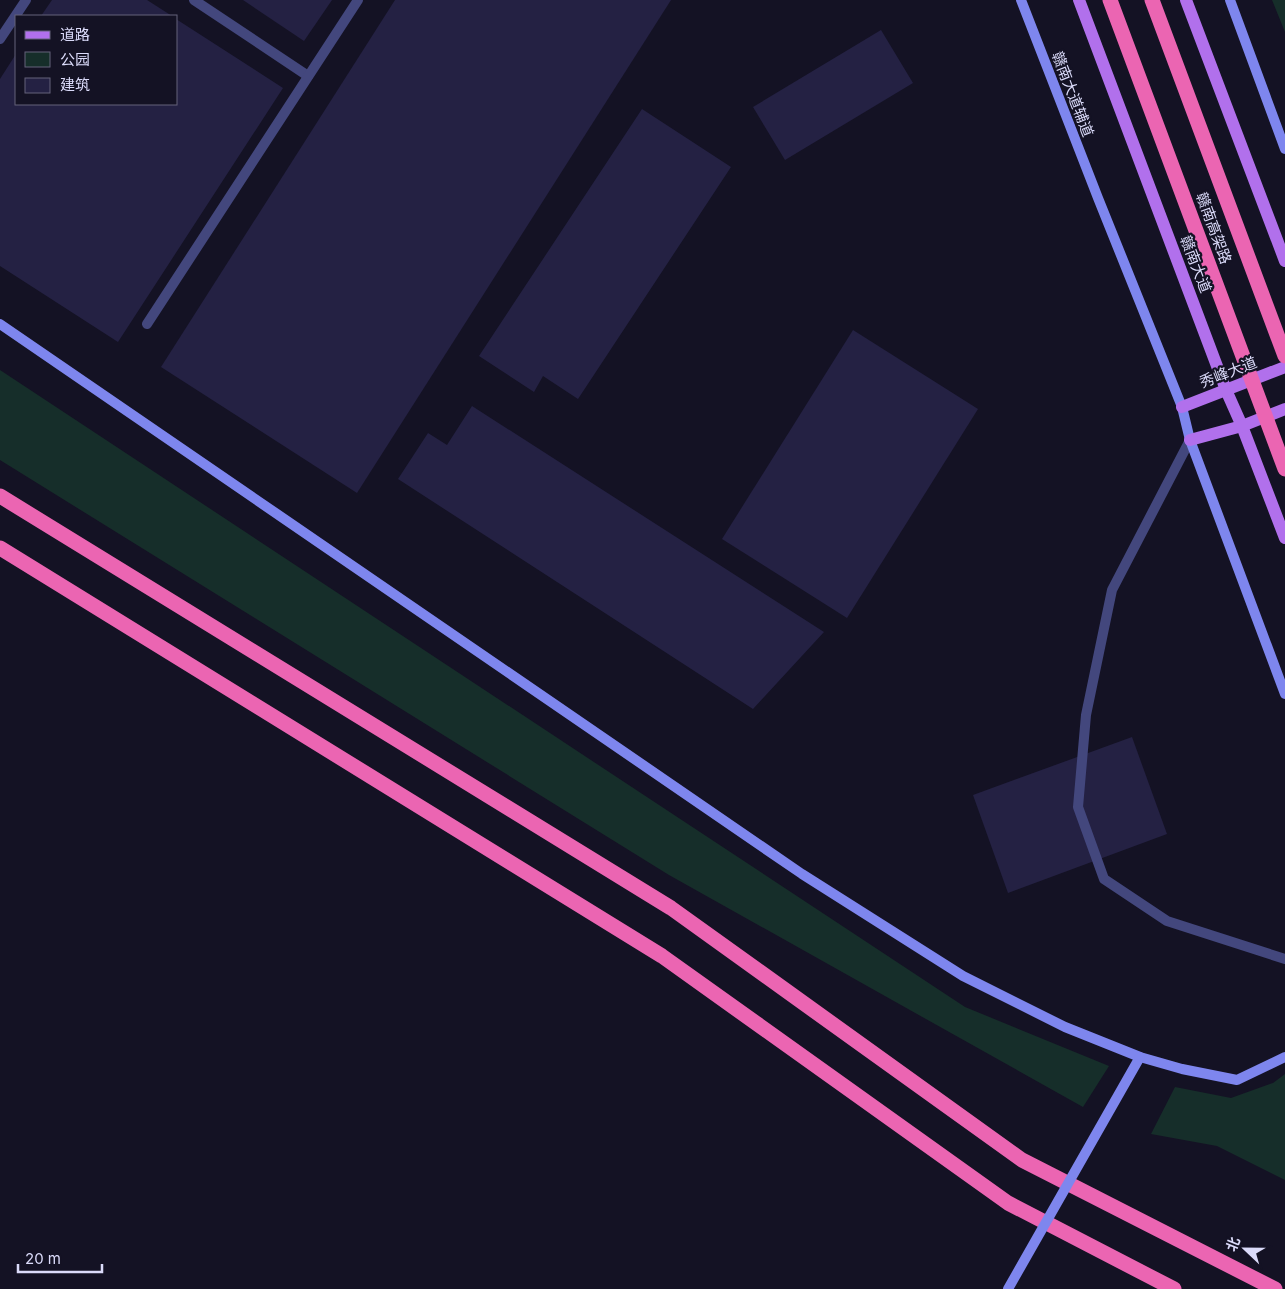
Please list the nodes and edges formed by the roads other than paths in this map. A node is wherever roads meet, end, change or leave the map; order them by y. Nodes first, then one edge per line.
1 (26, 0) edge
2 (194, 0) edge
3 (358, 0) edge
4 (1021, 0) edge
5 (1079, 0) edge
6 (1110, 0) edge
7 (1152, 0) edge
8 (1186, 0) edge
9 (1230, 0) edge
10 (16, 15) edge
11 (15, 16) edge
12 (0, 39) edge
13 (308, 76) junction
14 (1285, 149) edge
15 (1285, 261) edge
16 (0, 324) edge
17 (147, 324) dead end
18 (1285, 356) edge
19 (1285, 367) edge
20 (1226, 390) junction
21 (1182, 407) junction
22 (1285, 409) edge
23 (1242, 426) junction
24 (1190, 440) junction
25 (1285, 469) edge
26 (0, 496) edge
27 (1285, 538) edge
28 (0, 548) edge
29 (1285, 694) edge
30 (1285, 959) edge
31 (1285, 1057) edge
32 (1140, 1058) junction
33 (1008, 1289) edge
34 (1174, 1289) edge
35 (1274, 1289) edge

1 - 10 street
2 - 13 street
3 - 13 street
4 - 21 street, 赣南大道辅道
5 - 20 main road, 赣南大道
6 - 25 highway, 赣南高架路, bridge
7 - 18 highway, 赣南高架路
8 - 15 main road
9 - 14 street
11 - 12 street
13 - 17 street
16 - 32 street
19 - 20 main road, 秀峰大道
20 - 21 main road, 秀峰大道
20 - 23 main road, 赣南大道
21 - 24 street, 赣南大道辅道
22 - 23 main road
23 - 24 main road
23 - 27 main road, 赣南大道
24 - 29 street, 赣南大道辅道
24 - 30 street
26 - 35 highway
28 - 34 highway
31 - 32 street
32 - 33 street, bridge

